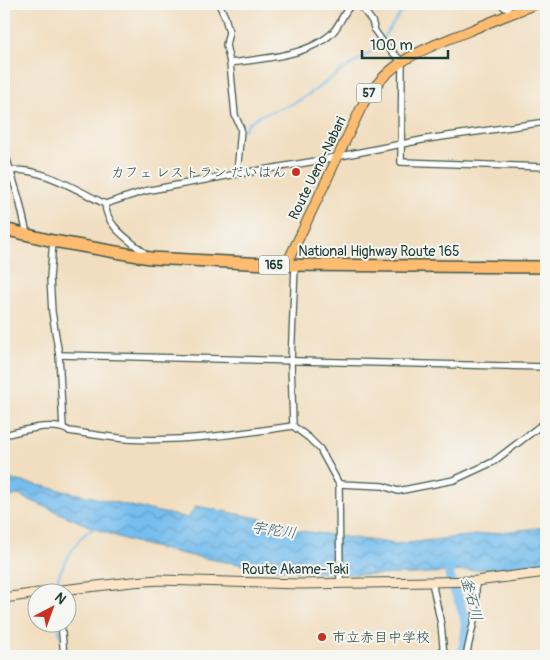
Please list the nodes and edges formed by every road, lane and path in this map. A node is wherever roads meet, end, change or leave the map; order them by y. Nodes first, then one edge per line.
1 (219, 4) edge
2 (352, 4) edge
3 (359, 4) edge
4 (500, 4) edge
5 (536, 4) edge
6 (513, 13) junction
7 (402, 62) junction
8 (230, 64) junction
9 (546, 122) edge
10 (401, 144) junction
11 (4, 150) edge
12 (337, 156) junction
13 (546, 167) edge
14 (10, 170) junction
15 (4, 172) edge
16 (237, 174) junction
17 (104, 204) junction
18 (4, 229) edge
19 (26, 234) junction
20 (53, 240) junction
21 (150, 258) junction
22 (290, 265) junction
23 (546, 267) edge
24 (59, 355) junction
25 (291, 362) junction
26 (546, 367) edge
27 (546, 424) edge
28 (293, 426) junction
29 (63, 428) junction
30 (4, 435) edge
31 (339, 484) junction
32 (546, 572) edge
33 (476, 581) junction
34 (340, 582) junction
35 (432, 582) junction
36 (78, 589) edge
37 (28, 594) edge
38 (4, 598) edge
39 (62, 632) edge
40 (64, 656) edge
41 (444, 656) edge
42 (466, 656) edge

1 - 8 street
2 - 8 street
3 - 7 street
4 - 6 street
5 - 6 main road, Route Ueno-Nabari / 57
6 - 7 main road, Route Ueno-Nabari / 57
7 - 10 street
7 - 12 main road, Route Ueno-Nabari / 57
8 - 16 street
9 - 10 street
10 - 12 street
10 - 13 street
11 - 14 street
12 - 16 street
12 - 22 main road, Route Ueno-Nabari / 57
14 - 15 street
14 - 17 street
14 - 19 street
16 - 17 street
17 - 21 street
18 - 19 highway, National Highway Route 165 / 165
19 - 20 highway, National Highway Route 165 / 165
20 - 21 highway, National Highway Route 165 / 165
20 - 24 street
21 - 22 highway, National Highway Route 165 / 165
22 - 23 highway, National Highway Route 165 / 165
22 - 25 street
24 - 25 street
24 - 29 street
25 - 26 street
25 - 28 street
27 - 31 street
28 - 29 street
28 - 31 street
29 - 30 street
31 - 34 street
32 - 33 main road, Route Akame-Taki
33 - 35 main road, Route Akame-Taki
33 - 42 street
34 - 35 main road, Route Akame-Taki
34 - 36 main road, Route Akame-Taki
35 - 41 street
37 - 38 main road
39 - 40 street

